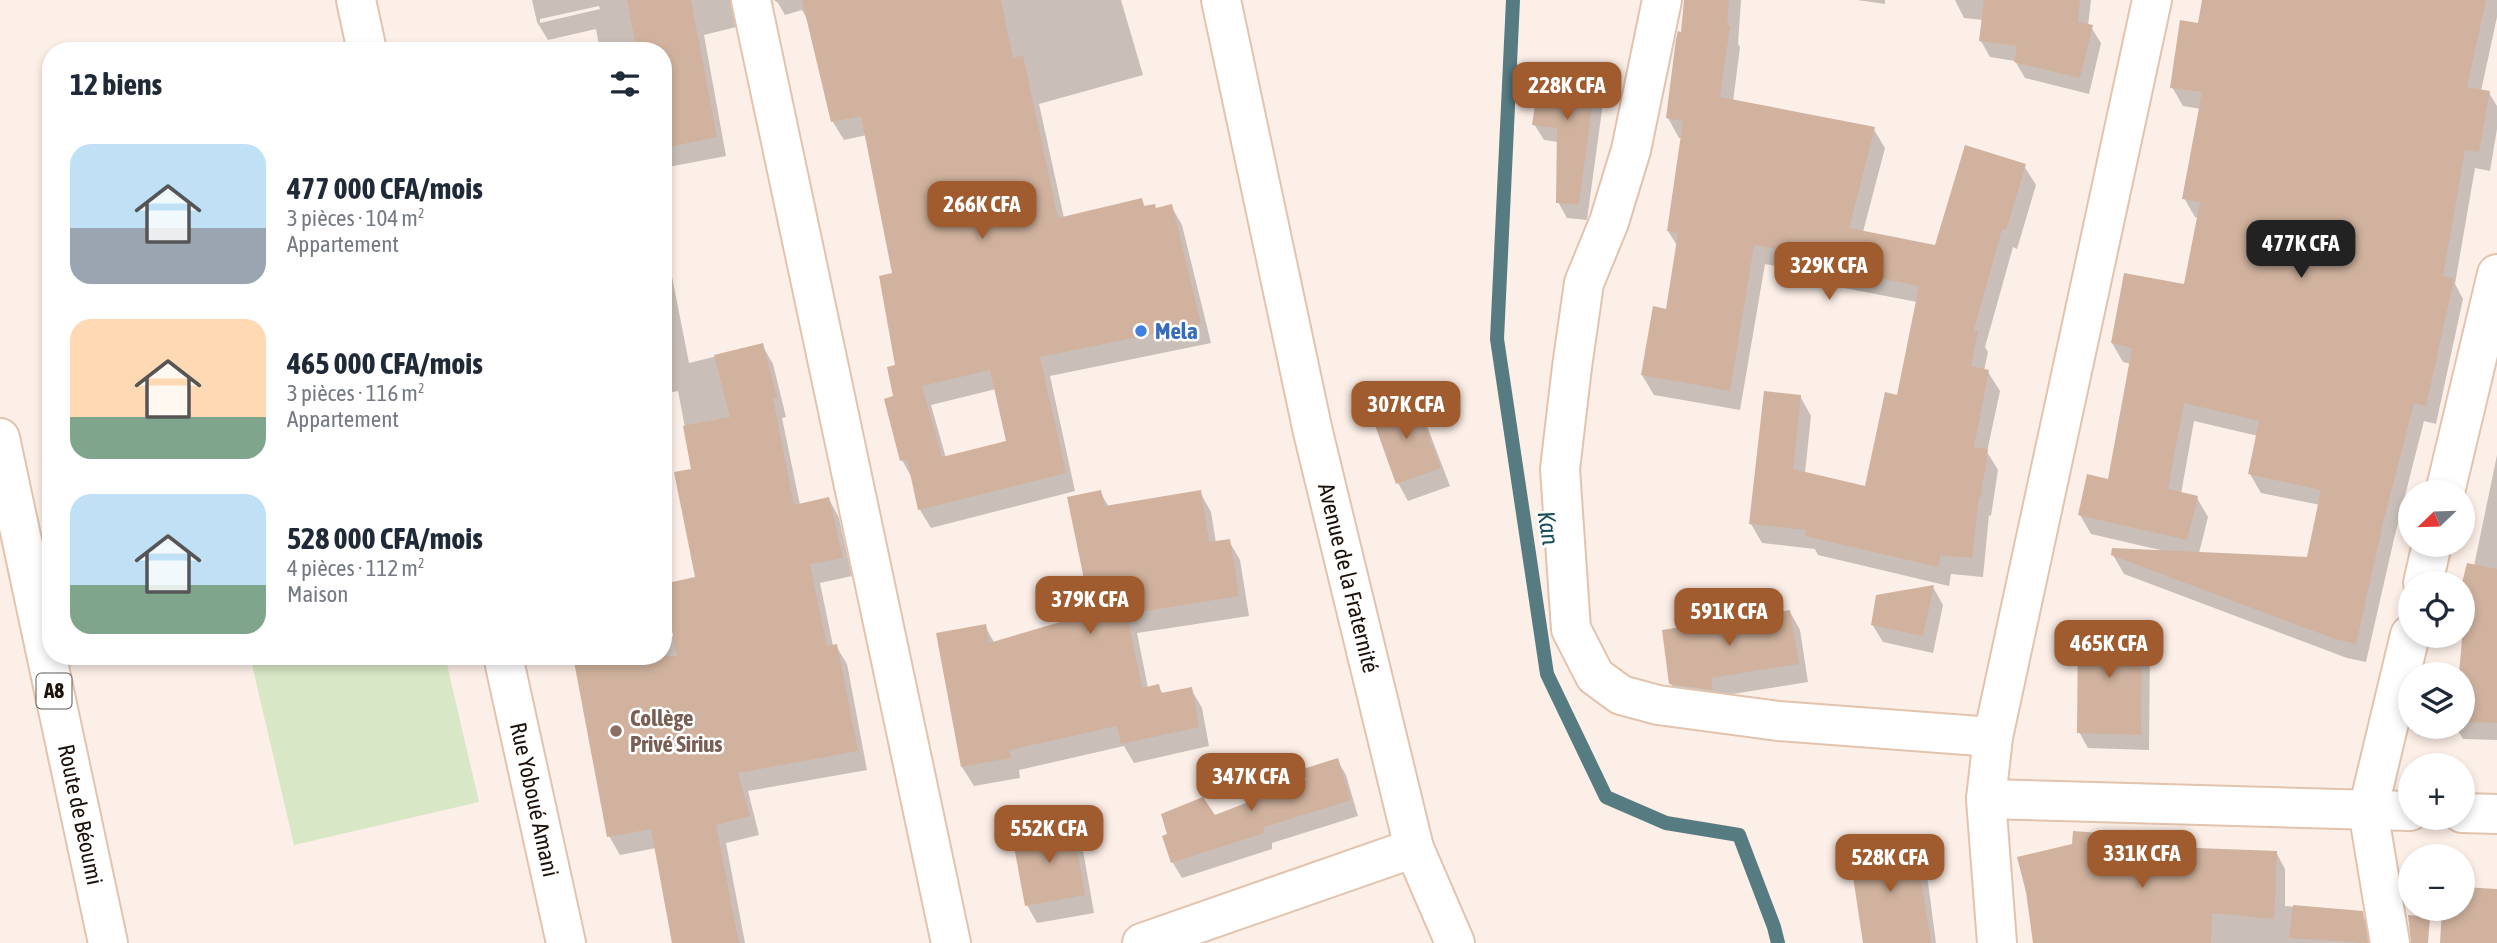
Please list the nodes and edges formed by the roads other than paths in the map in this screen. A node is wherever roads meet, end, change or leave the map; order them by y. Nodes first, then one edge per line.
1 (356, 0) edge
2 (751, 0) edge
3 (1221, 0) edge
4 (1662, 0) edge
5 (2152, 0) edge
6 (365, 42) edge
7 (2497, 274) edge
8 (0, 438) edge
9 (2448, 480) edge
10 (42, 634) edge
11 (2407, 648) edge
12 (49, 665) edge
13 (505, 665) edge
14 (1993, 737) junction
15 (1986, 799) junction
16 (2368, 810) junction
17 (2398, 811) edge
18 (2475, 813) edge
19 (2497, 814) edge
20 (1414, 848) junction
21 (108, 943) edge
22 (566, 943) edge
23 (951, 943) edge
24 (1142, 943) edge
25 (1455, 943) edge
26 (1997, 943) edge
27 (2390, 943) edge

1 - 6 street
2 - 23 street
3 - 20 street, Avenue de la Fraternité
4 - 14 street
5 - 14 street
7 - 9 street
8 - 10 street, Route de Béoumi / A8
11 - 16 street
12 - 21 street, Route de Béoumi / A8
13 - 22 street, Rue Yoboué Amani
14 - 15 street
15 - 16 street
15 - 26 street
16 - 17 street
16 - 27 street
18 - 19 street
20 - 24 street
20 - 25 street, Avenue de la Fraternité

